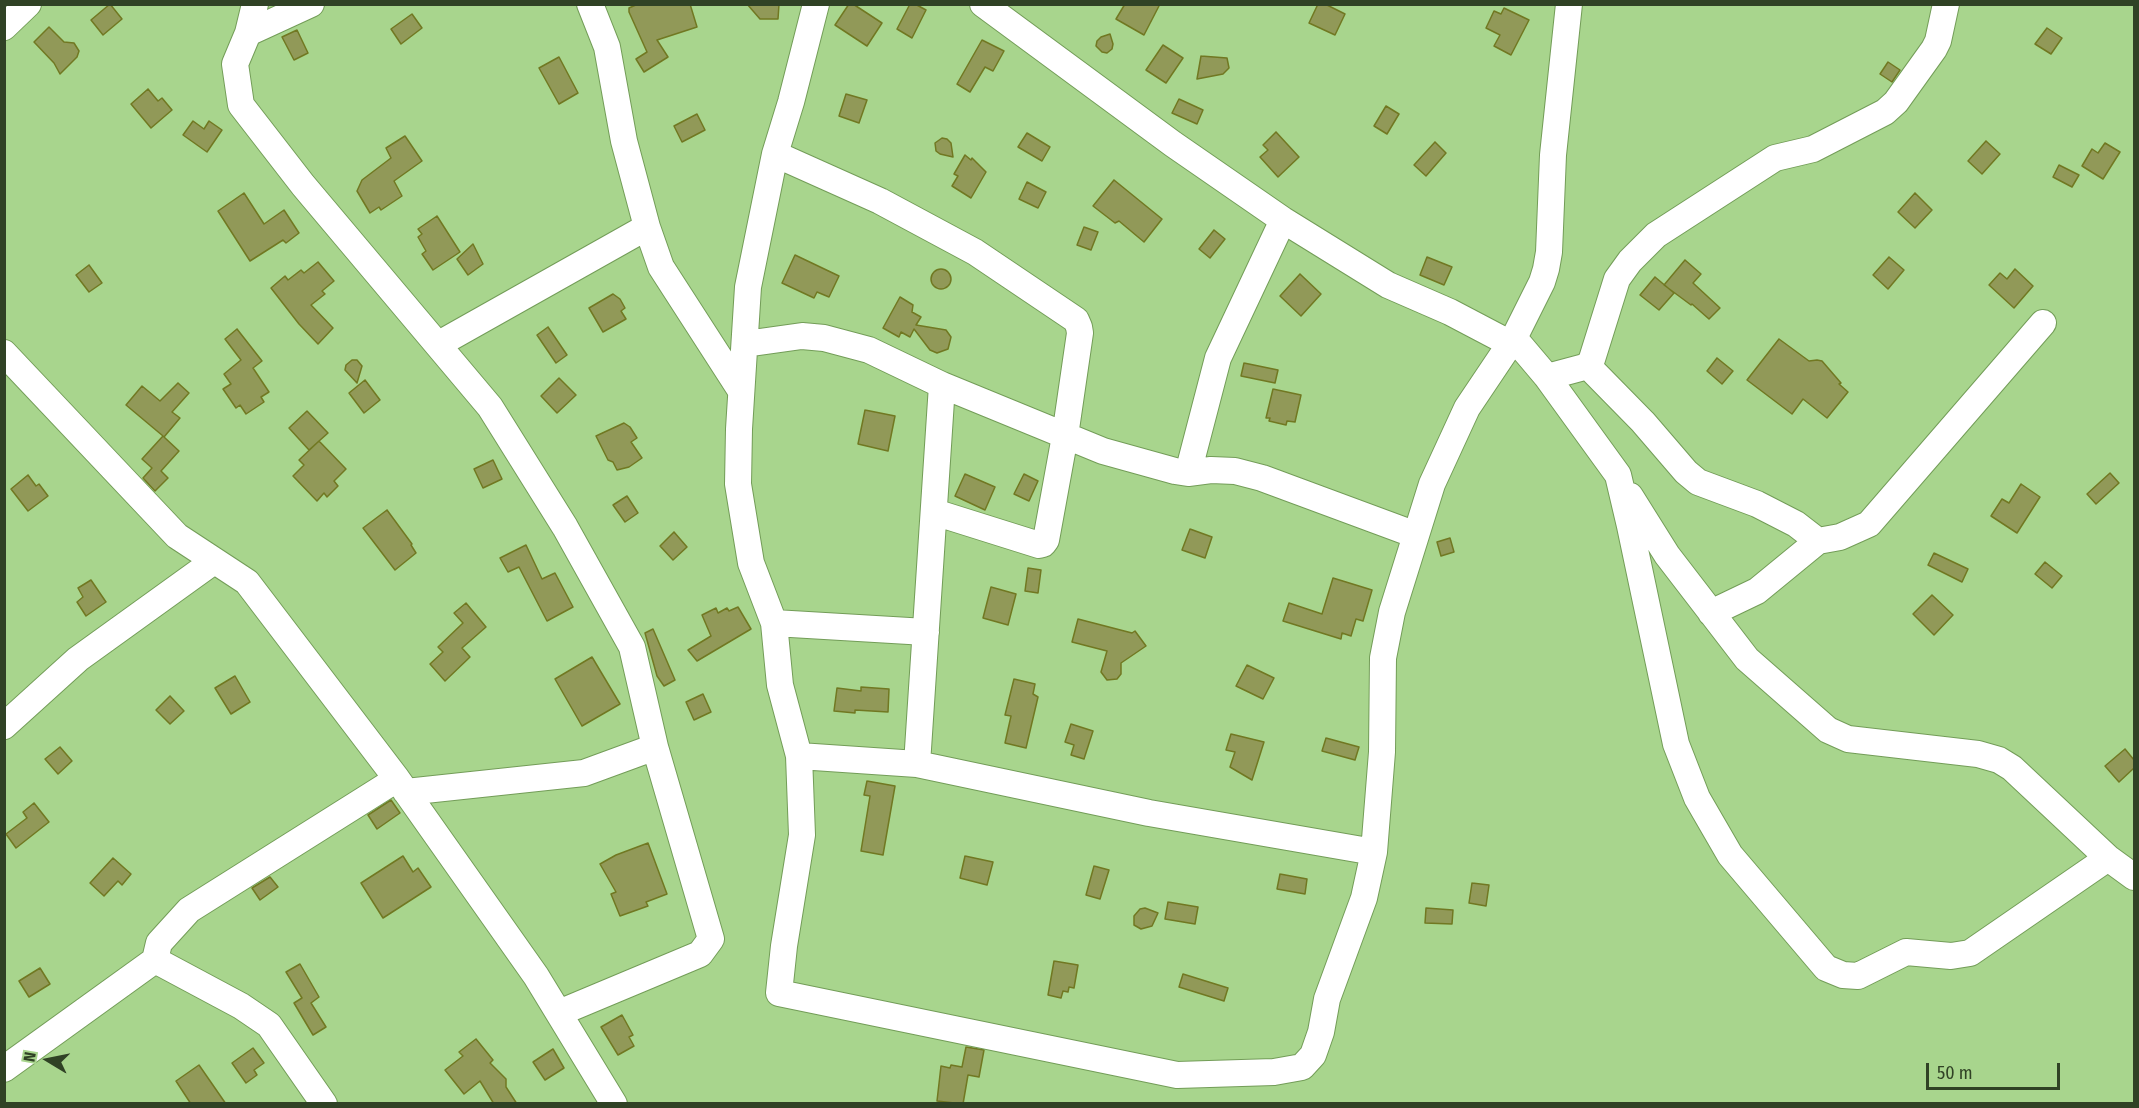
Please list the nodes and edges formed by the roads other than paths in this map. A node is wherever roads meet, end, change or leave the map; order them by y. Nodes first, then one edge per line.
1 (28, 4) edge
2 (255, 4) edge
3 (311, 4) edge
4 (590, 4) edge
5 (816, 4) edge
6 (982, 4) edge
7 (1569, 4) edge
8 (1946, 4) edge
9 (4, 27) edge
10 (248, 33) junction
11 (775, 154) junction
12 (1283, 220) junction
13 (647, 227) junction
14 (2043, 323) dead end
15 (1512, 341) junction
16 (439, 344) junction
17 (745, 344) junction
18 (4, 353) edge
19 (1588, 366) junction
20 (1547, 376) junction
21 (942, 385) junction
22 (741, 391) junction
23 (1065, 436) junction
24 (1188, 473) junction
25 (1617, 475) junction
26 (934, 512) junction
27 (1416, 535) junction
28 (1818, 541) junction
29 (214, 561) junction
30 (1711, 613) junction
31 (774, 623) junction
32 (926, 632) junction
33 (4, 726) edge
34 (655, 747) junction
35 (799, 756) junction
36 (917, 764) junction
37 (402, 785) junction
38 (1374, 852) junction
39 (2108, 858) junction
40 (2134, 877) edge
41 (155, 960) junction
42 (559, 1013) junction
43 (4, 1069) edge
44 (324, 1104) edge
45 (614, 1104) edge

1 - 9 street
2 - 10 street
3 - 10 street
4 - 13 street
5 - 11 street
6 - 12 street
7 - 15 street
8 - 19 street
10 - 16 street
11 - 17 street
11 - 23 street
12 - 15 street
12 - 24 street
13 - 16 street
13 - 22 street
14 - 28 street
15 - 20 street
15 - 27 street
16 - 34 street
17 - 21 street
17 - 22 street
18 - 29 street
19 - 20 street
19 - 28 street
20 - 25 street
21 - 23 street
21 - 26 street
22 - 31 street
23 - 24 street
23 - 26 street
24 - 27 street
25 - 30 street
25 - 39 street
26 - 32 street
27 - 38 street
28 - 30 street
29 - 33 street
29 - 37 street
30 - 39 street
31 - 32 street
31 - 35 street
32 - 36 street
34 - 37 street
34 - 42 street
35 - 36 street
35 - 38 street
36 - 38 street
37 - 41 street
37 - 42 street
39 - 40 street
41 - 43 street
41 - 44 street
42 - 45 street

